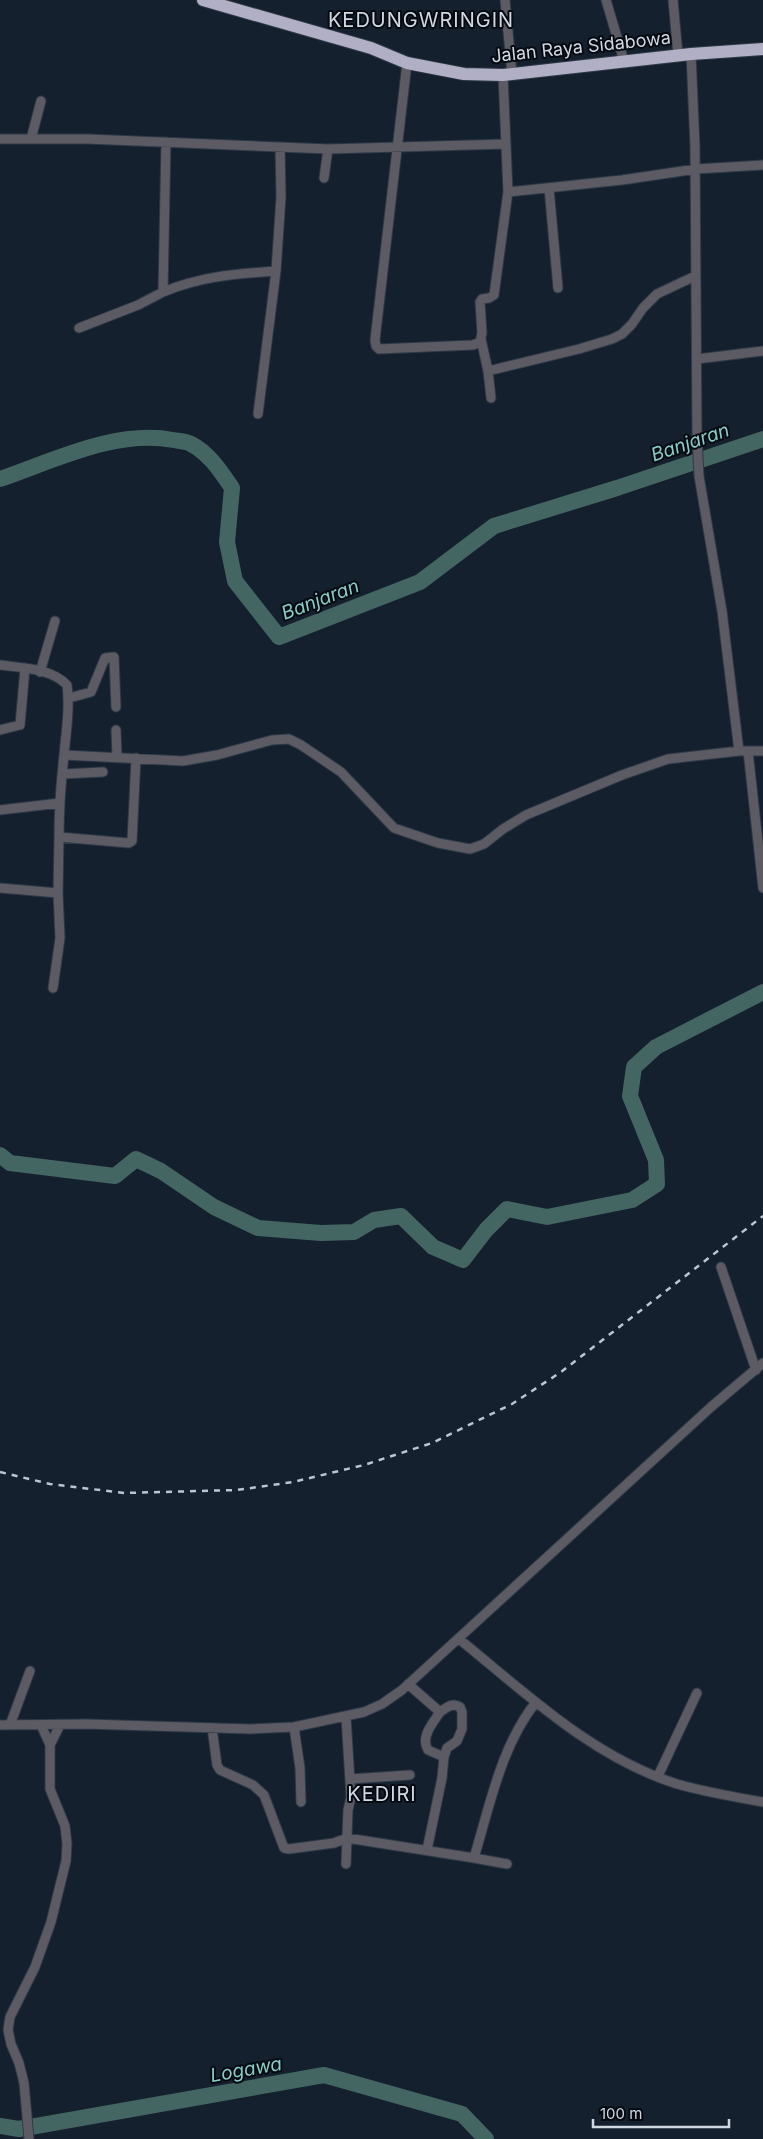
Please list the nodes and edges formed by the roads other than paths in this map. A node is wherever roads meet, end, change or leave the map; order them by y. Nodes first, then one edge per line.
1 (203, 0) edge
2 (506, 0) edge
3 (606, 0) edge
4 (673, 0) edge
5 (763, 49) edge
6 (684, 54) junction
7 (624, 61) junction
8 (407, 64) junction
9 (507, 75) junction
10 (41, 101) dead end
11 (31, 139) junction
12 (0, 142) edge
13 (166, 142) junction
14 (506, 144) junction
15 (280, 146) junction
16 (398, 146) junction
17 (328, 148) junction
18 (763, 165) edge
19 (696, 169) junction
20 (324, 178) dead end
21 (549, 188) junction
22 (508, 192) junction
23 (276, 271) junction
24 (695, 276) junction
25 (558, 288) dead end
26 (163, 292) junction
27 (80, 328) dead end
28 (481, 339) junction
29 (763, 351) edge
30 (697, 359) junction
31 (488, 371) junction
32 (491, 398) dead end
33 (258, 414) dead end
34 (55, 620) dead end
35 (0, 665) edge
36 (25, 668) junction
37 (40, 672) junction
38 (69, 698) junction
39 (116, 707) dead end
40 (0, 730) edge
41 (116, 730) dead end
42 (744, 751) junction
43 (763, 751) edge
44 (64, 755) junction
45 (117, 758) junction
46 (136, 758) junction
47 (102, 772) dead end
48 (63, 774) junction
49 (60, 803) junction
50 (0, 810) edge
51 (59, 837) junction
52 (0, 888) edge
53 (763, 888) edge
54 (58, 892) junction
55 (53, 988) dead end
56 (721, 1267) dead end
57 (763, 1363) edge
58 (756, 1370) junction
59 (459, 1639) junction
60 (30, 1671) dead end
61 (408, 1684) junction
62 (697, 1693) dead end
63 (536, 1702) junction
64 (440, 1712) junction
65 (346, 1716) junction
66 (0, 1725) edge
67 (10, 1725) junction
68 (41, 1725) junction
69 (60, 1725) junction
70 (294, 1727) junction
71 (212, 1728) junction
72 (50, 1745) junction
73 (444, 1757) junction
74 (410, 1775) dead end
75 (658, 1776) junction
76 (350, 1779) junction
77 (301, 1802) dead end
78 (763, 1802) edge
79 (347, 1838) junction
80 (427, 1850) junction
81 (474, 1858) junction
82 (346, 1864) dead end
83 (507, 1864) dead end
84 (29, 2139) edge

1 - 8 highway, Jalan Raya Sidabowa
2 - 9 street
3 - 7 street
4 - 6 street
5 - 6 highway, Jalan Raya Sidabowa
6 - 7 highway, Jalan Raya Sidabowa
6 - 19 street
7 - 9 highway, Jalan Raya Sidabowa
8 - 9 highway, Jalan Raya Sidabowa
8 - 16 street
9 - 14 street
10 - 11 street
11 - 12 street
11 - 13 street
13 - 15 street
13 - 26 street
14 - 16 street
14 - 22 street
15 - 17 street
15 - 23 street
16 - 17 street
16 - 28 street
17 - 20 street
18 - 19 street
19 - 21 street
19 - 24 street
21 - 22 street
21 - 25 street
22 - 28 street
23 - 26 street
23 - 33 street
24 - 30 street
24 - 31 street
26 - 27 street
28 - 31 street
29 - 30 street
30 - 42 street
31 - 32 street
34 - 37 street
35 - 36 street
36 - 37 street
36 - 40 street
37 - 38 street
38 - 39 street
38 - 44 street
41 - 45 street
42 - 43 street
42 - 46 street
42 - 53 street
44 - 45 street
44 - 48 street
45 - 46 street
46 - 51 street
47 - 48 street
48 - 49 street
49 - 50 street
49 - 51 street
51 - 54 street
52 - 54 street
54 - 55 street
56 - 58 street
57 - 58 street
58 - 59 street
59 - 61 street
59 - 63 street
60 - 67 street
61 - 64 street
61 - 65 street
62 - 75 street
63 - 75 street
63 - 81 street
64 - 73 street
64 - 73 street
65 - 70 street
65 - 76 street
66 - 67 street
67 - 68 street
68 - 69 street
68 - 72 street
69 - 71 street
69 - 72 street
70 - 71 street
70 - 77 street
71 - 79 street
72 - 84 street
73 - 80 street
74 - 76 street
75 - 78 street
76 - 79 street
79 - 80 street
79 - 82 street
80 - 81 street
81 - 83 street

